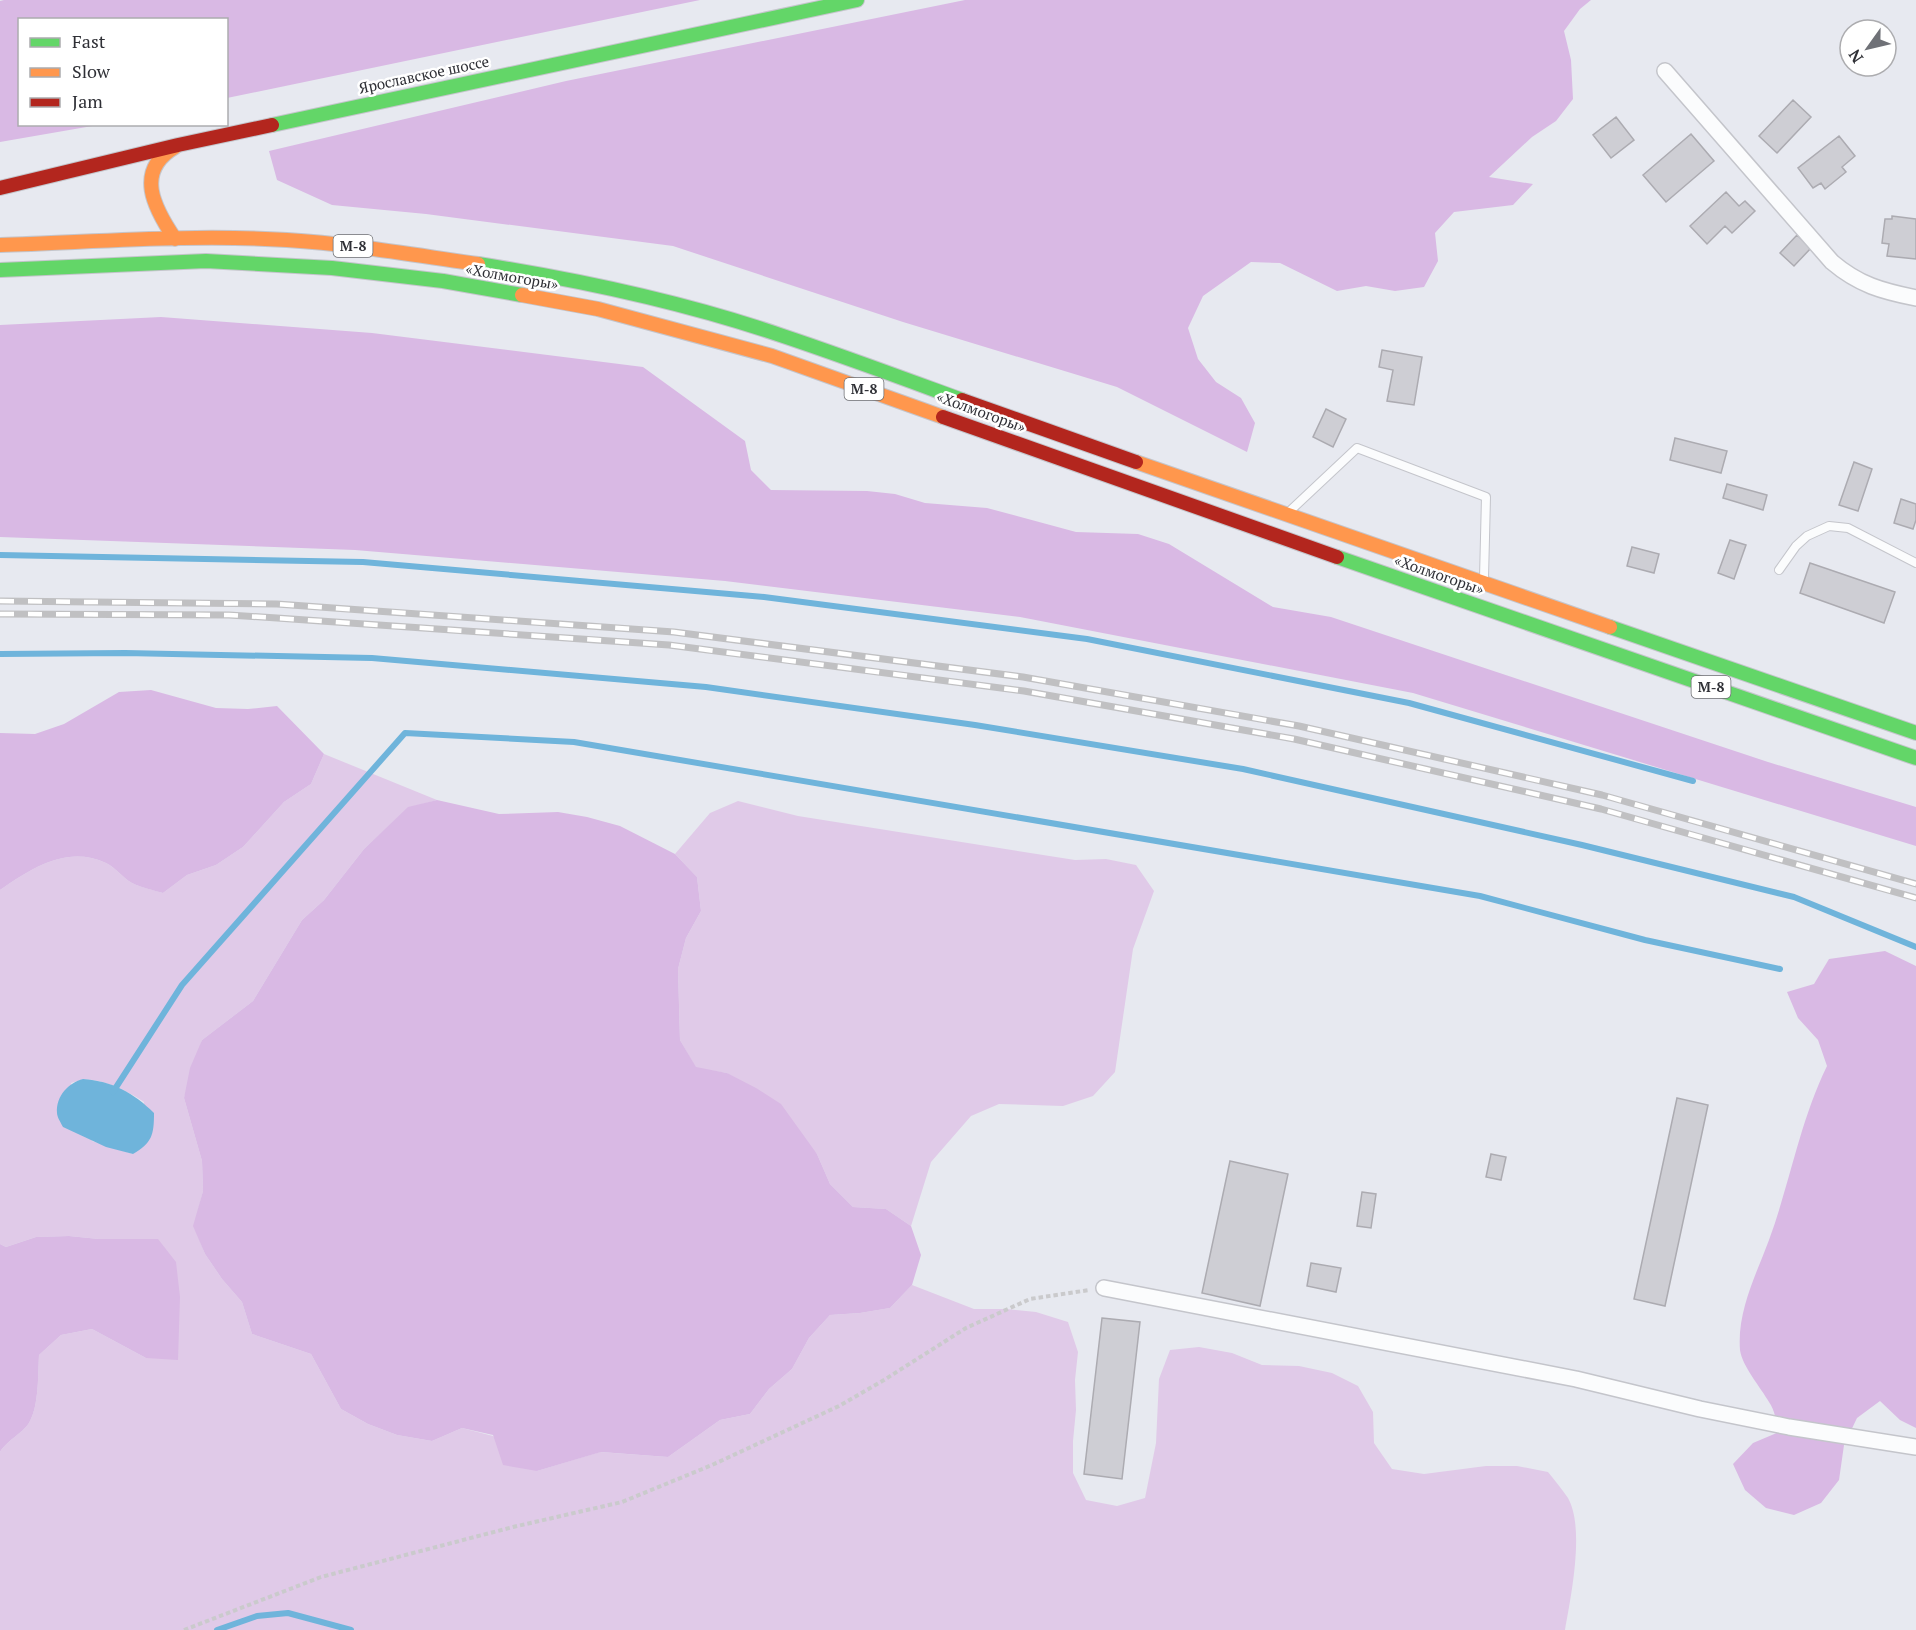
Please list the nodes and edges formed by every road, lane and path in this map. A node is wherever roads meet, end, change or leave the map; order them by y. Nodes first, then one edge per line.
1 (857, 0) edge
2 (1665, 71) dead end
3 (178, 145) junction
4 (0, 188) edge
5 (175, 239) junction
6 (0, 245) edge
7 (198, 262) junction
8 (0, 270) edge
9 (1916, 298) edge
10 (1285, 515) junction
11 (1916, 562) edge
12 (1779, 570) dead end
13 (1484, 583) junction
14 (1916, 734) edge
15 (1916, 758) edge
16 (1104, 1288) joint
17 (1916, 1447) edge
18 (184, 1630) edge

1 - 3 main road, Ярославское шоссе
2 - 9 street
3 - 4 main road, Ярославское шоссе
3 - 5 main road
5 - 6 main road, «Холмогоры» / М-8
5 - 7 main road
5 - 10 main road, «Холмогоры» / М-8
7 - 8 main road, «Холмогоры» / М-8
7 - 15 main road, «Холмогоры» / М-8
10 - 13 main road, «Холмогоры» / М-8
10 - 13 lane
11 - 12 lane
13 - 14 main road, «Холмогоры» / М-8
16 - 17 street
16 - 18 path

